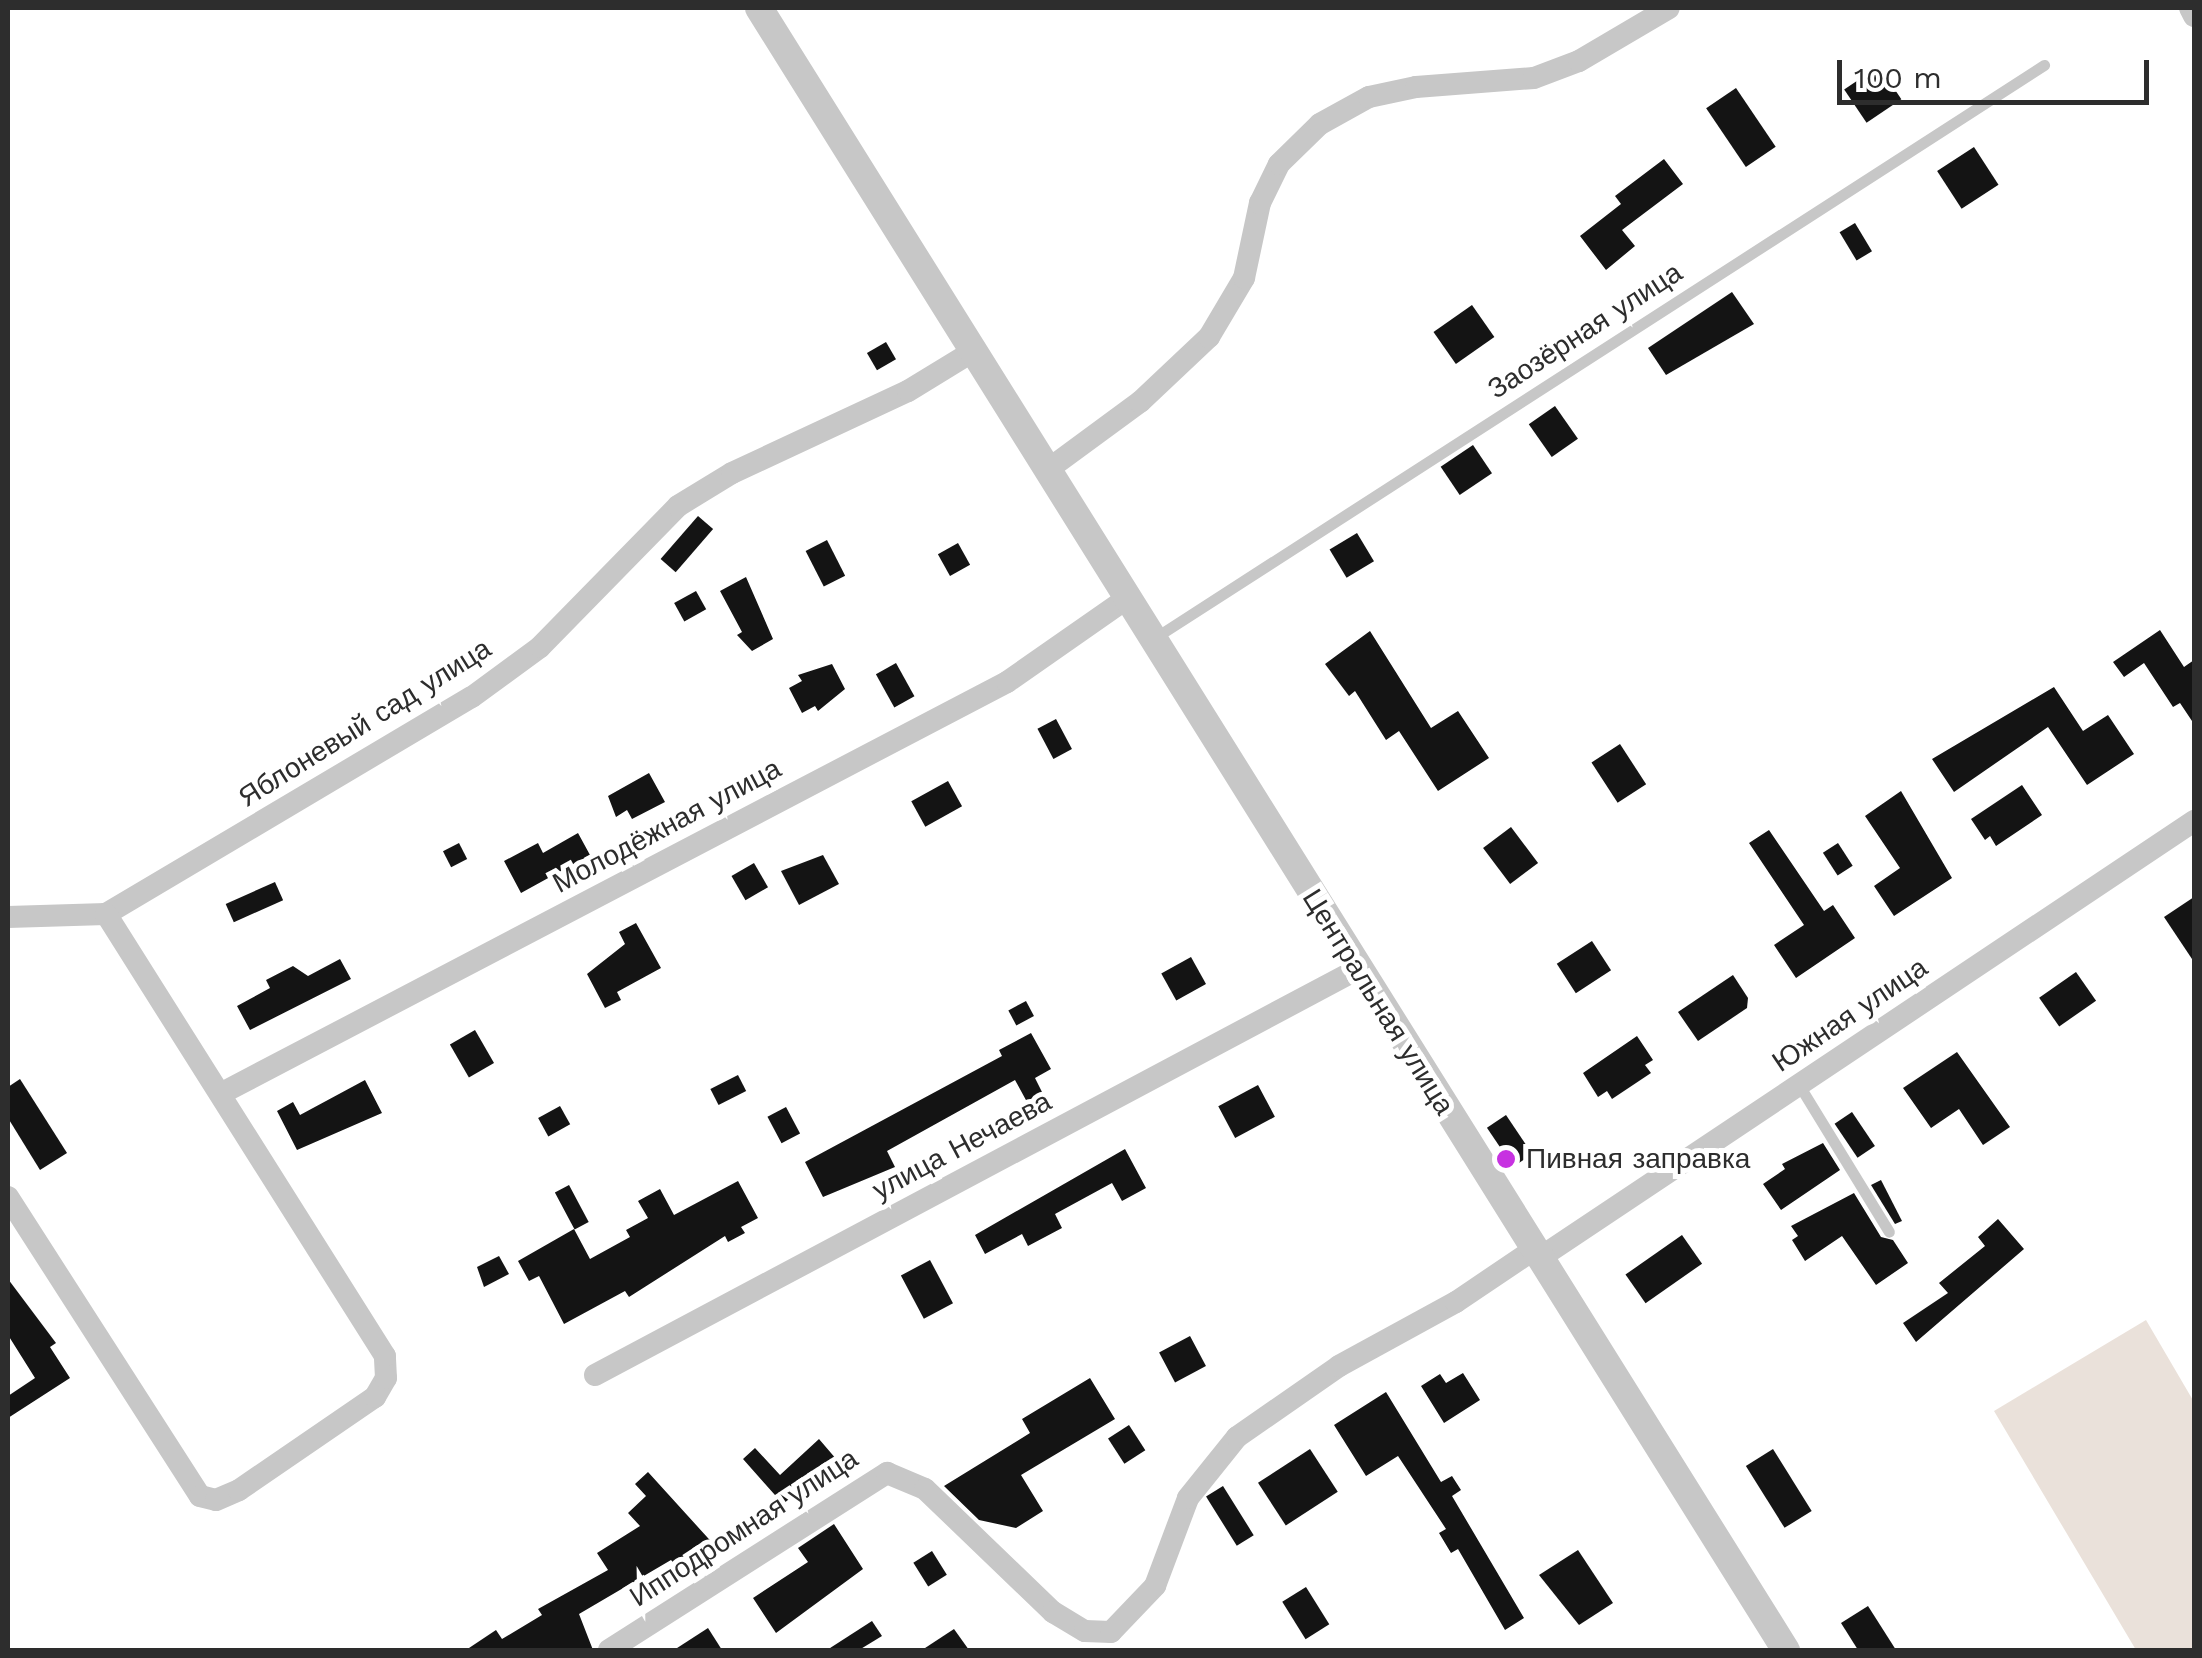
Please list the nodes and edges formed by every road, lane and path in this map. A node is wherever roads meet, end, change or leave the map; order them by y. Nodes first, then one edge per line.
1 (759, 8) edge
2 (1669, 8) edge
3 (2190, 8) edge
4 (2194, 16) edge
5 (2044, 65) dead end
6 (972, 352) junction
7 (1050, 468) junction
8 (1129, 598) junction
9 (1153, 638) junction
10 (2194, 821) edge
11 (106, 914) junction
12 (8, 917) edge
13 (1358, 970) junction
14 (1800, 1085) junction
15 (224, 1092) junction
16 (8, 1197) edge
17 (1889, 1232) dead end
18 (1536, 1254) junction
19 (596, 1375) dead end
20 (609, 1650) edge
21 (1786, 1650) edge

1 - 6 street, Центральная улица
2 - 7 street
3 - 4 street
5 - 9 lane, Заозёрная улица
6 - 7 street, Центральная улица
6 - 11 street, Яблоневый сад улица
7 - 8 street, Центральная улица
8 - 9 street, Центральная улица
8 - 15 street, Молодёжная улица
9 - 13 street, Центральная улица
10 - 14 street, Южная улица
11 - 12 street, Яблоневый сад улица
11 - 15 street
13 - 18 street, Центральная улица
13 - 19 street, улица Нечаева
14 - 17 lane
14 - 18 street, Южная улица
15 - 16 street
18 - 20 street, Ипподромная улица
18 - 21 street, Центральная улица

